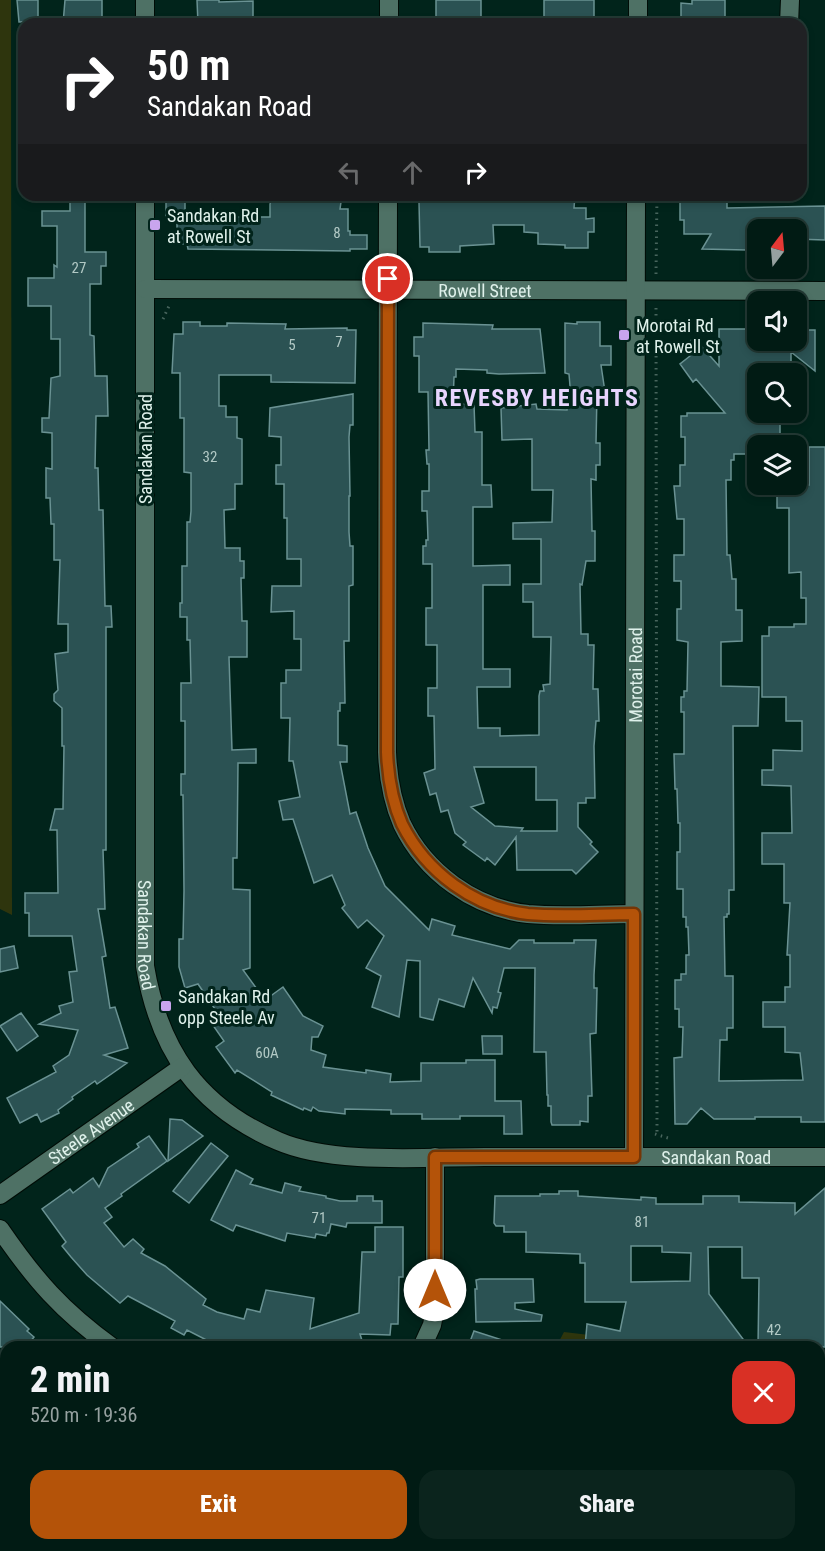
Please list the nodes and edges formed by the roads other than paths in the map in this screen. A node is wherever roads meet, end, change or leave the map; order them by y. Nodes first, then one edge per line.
1 (145, 0) edge
2 (389, 0) edge
3 (638, 0) edge
4 (790, 0) edge
5 (145, 18) edge
6 (389, 18) edge
7 (638, 18) edge
8 (789, 18) edge
9 (145, 201) edge
10 (388, 201) edge
11 (636, 201) edge
12 (145, 290) junction
13 (388, 290) junction
14 (635, 290) junction
15 (825, 291) edge
16 (634, 914) junction
17 (182, 1067) junction
18 (435, 1157) junction
19 (634, 1157) junction
20 (825, 1157) edge
21 (0, 1195) edge
22 (0, 1230) edge
23 (104, 1341) edge
24 (425, 1341) edge

1 - 5 street
2 - 6 street
3 - 7 street
4 - 8 street
9 - 12 street, Sandakan Road
10 - 13 street
11 - 14 street, Morotai Road
12 - 13 street, Rowell Street
12 - 17 street, Sandakan Road
13 - 14 street, Rowell Street
13 - 16 street
14 - 15 street, Rowell Street
14 - 16 street, Morotai Road
16 - 19 street, Morotai Road
17 - 18 street, Sandakan Road
17 - 21 street, Steele Avenue
18 - 19 street, Sandakan Road
18 - 24 street
19 - 20 street, Sandakan Road
22 - 23 street

